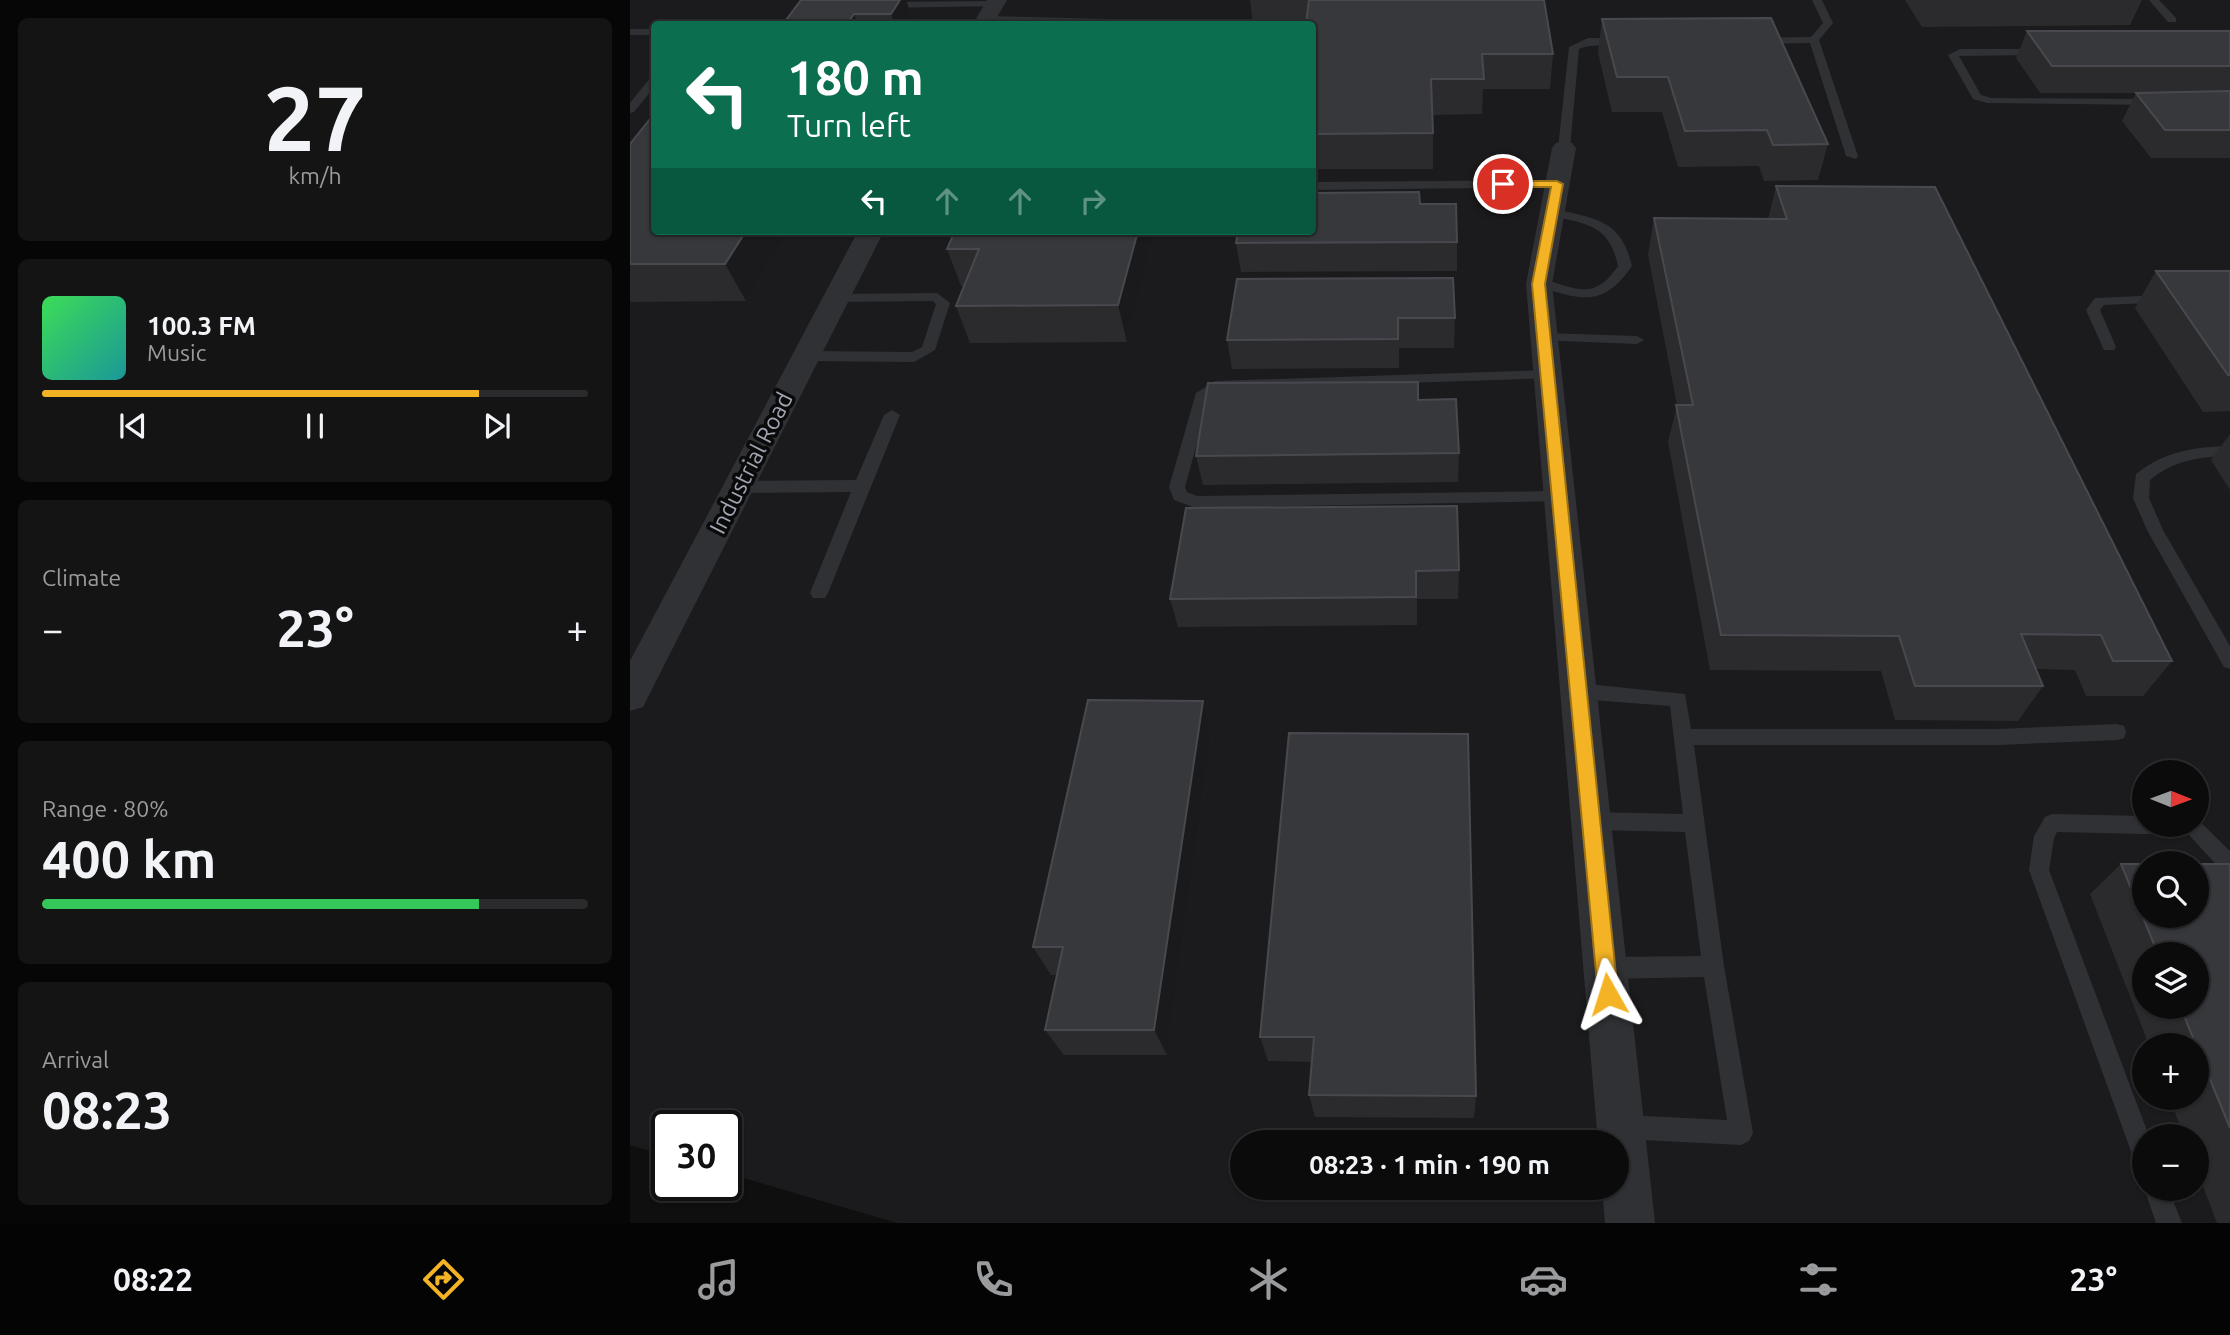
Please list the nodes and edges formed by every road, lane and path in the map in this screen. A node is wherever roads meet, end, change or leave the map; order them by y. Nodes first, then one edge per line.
1 (1817, 0) edge
2 (2154, 0) edge
3 (871, 5) edge
4 (990, 12) edge
5 (2172, 20) dead end
6 (1115, 21) edge
7 (630, 32) edge
8 (651, 32) edge
9 (1814, 40) junction
10 (1628, 41) edge
11 (1748, 41) edge
12 (2054, 52) edge
13 (651, 84) edge
14 (2164, 102) edge
15 (630, 110) edge
16 (1564, 148) joint
17 (1852, 156) dead end
18 (1316, 186) edge
19 (1555, 198) junction
20 (869, 235) edge
21 (1539, 282) junction
22 (836, 298) junction
23 (2178, 299) edge
24 (1544, 337) junction
25 (1637, 340) dead end
26 (2109, 347) dead end
27 (806, 356) junction
28 (1548, 375) junction
29 (892, 415) dead end
30 (2230, 451) edge
31 (861, 486) junction
32 (739, 487) junction
33 (1560, 497) junction
34 (819, 593) dead end
35 (2230, 662) edge
36 (1578, 691) junction
37 (630, 695) edge
38 (2117, 732) dead end
39 (1683, 737) junction
40 (1591, 821) junction
41 (1695, 823) junction
42 (2230, 865) edge
43 (1713, 966) junction
44 (1605, 968) junction
45 (2133, 1124) edge
46 (1621, 1127) junction
47 (2161, 1201) edge
48 (1630, 1223) edge
49 (2169, 1223) edge

1 - 9 lane
2 - 5 lane
3 - 4 lane
4 - 6 lane
7 - 8 lane
9 - 11 lane
9 - 17 lane
10 - 16 lane
12 - 14 lane
13 - 15 lane
16 - 19 street
18 - 19 lane
19 - 21 street
19 - 21 lane
20 - 22 street, Industrial Road
21 - 24 street
22 - 27 street, Industrial Road
22 - 27 lane
23 - 26 lane
24 - 25 lane
24 - 28 street
27 - 32 street, Industrial Road
28 - 33 street
28 - 33 lane
29 - 31 lane
30 - 35 lane
31 - 32 lane
31 - 34 lane
32 - 37 street, Industrial Road
33 - 36 street
36 - 39 lane
36 - 40 street
38 - 39 lane
39 - 41 lane
40 - 41 lane
40 - 44 street
41 - 43 lane
42 - 45 lane
43 - 44 lane
43 - 46 lane
44 - 46 street
46 - 48 street
47 - 49 lane

